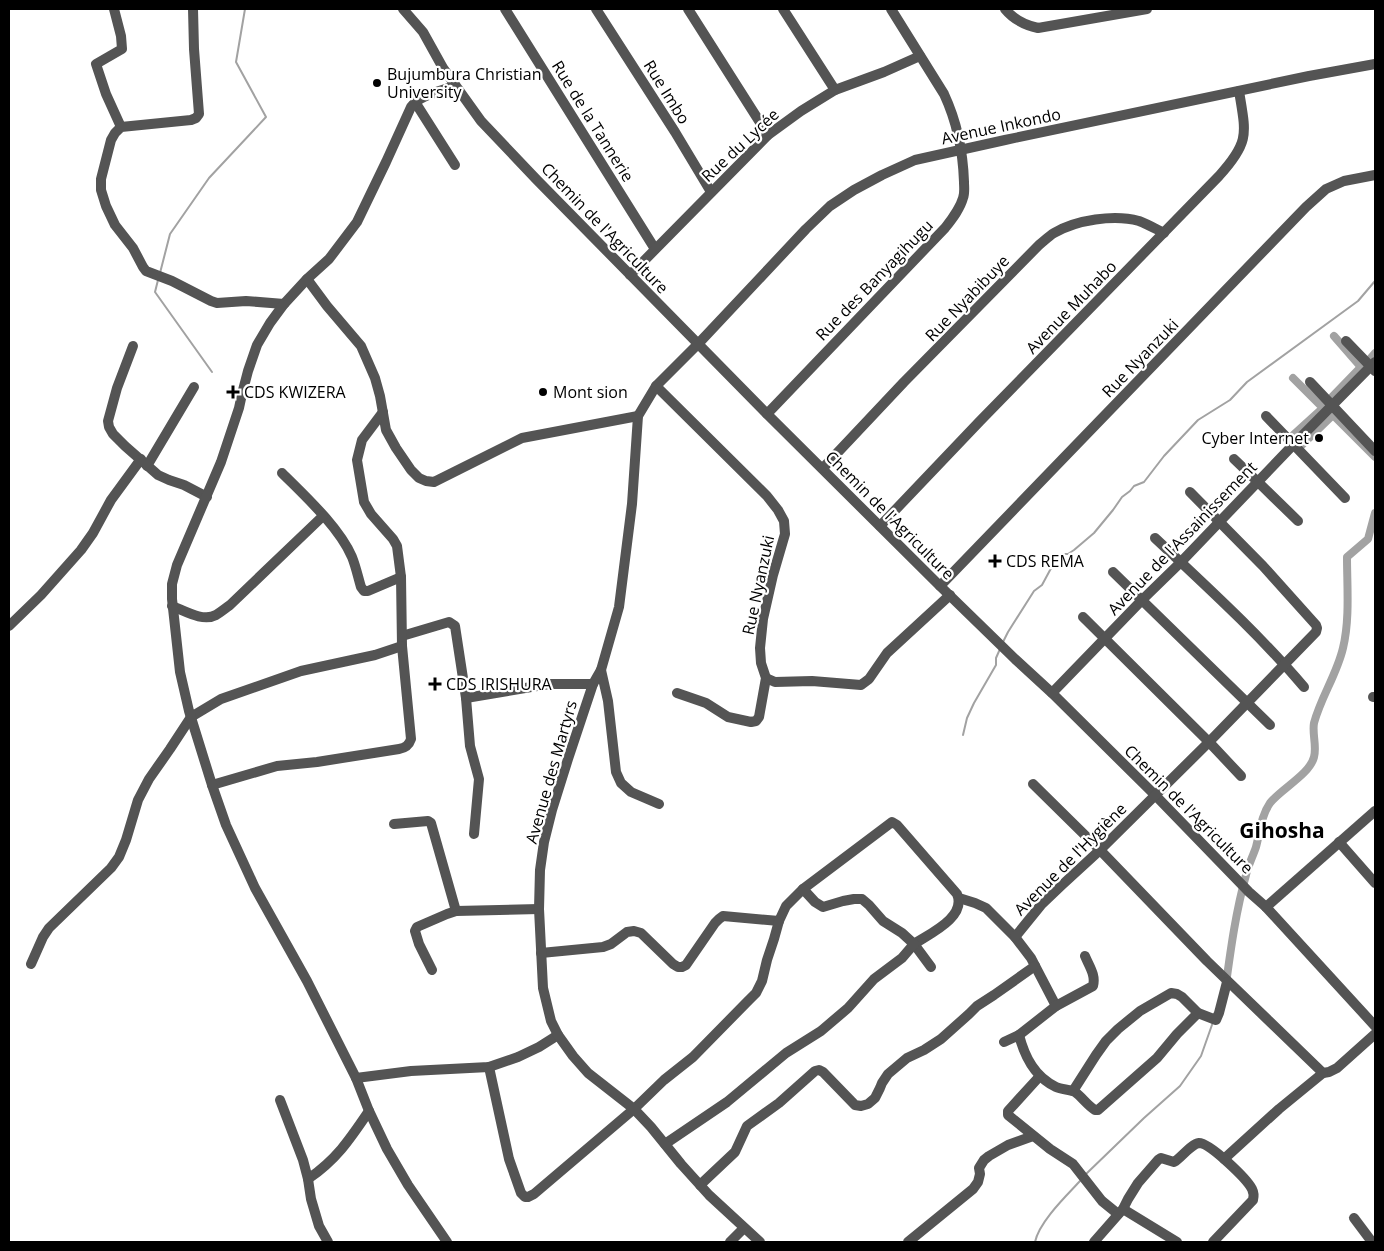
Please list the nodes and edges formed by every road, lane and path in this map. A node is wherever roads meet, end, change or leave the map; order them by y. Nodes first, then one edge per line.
1 (114, 9) edge
2 (193, 9) edge
3 (403, 9) edge
4 (505, 9) edge
5 (596, 9) edge
6 (688, 9) edge
7 (783, 9) edge
8 (891, 9) edge
9 (1005, 9) edge
10 (1147, 9) edge
11 (1098, 13) edge
12 (920, 56) junction
13 (1375, 64) edge
14 (455, 86) junction
15 (835, 90) junction
16 (1239, 91) junction
17 (415, 102) junction
18 (121, 127) junction
19 (768, 135) junction
20 (961, 150) junction
21 (456, 165) dead end
22 (1375, 175) edge
23 (711, 192) junction
24 (1164, 233) junction
25 (655, 249) junction
26 (630, 275) junction
27 (306, 279) junction
28 (284, 304) junction
29 (1346, 341) dead end
30 (698, 344) junction
31 (133, 346) dead end
32 (1374, 366) edge
33 (1310, 382) dead end
34 (656, 386) junction
35 (194, 387) dead end
36 (1332, 406) junction
37 (384, 412) junction
38 (767, 414) junction
39 (638, 416) junction
40 (1266, 416) dead end
41 (1294, 444) junction
42 (1375, 451) edge
43 (1234, 459) dead end
44 (144, 463) junction
45 (823, 468) junction
46 (282, 473) dead end
47 (1258, 482) junction
48 (1190, 492) dead end
49 (207, 497) junction
50 (1345, 498) dead end
51 (323, 516) junction
52 (1298, 521) dead end
53 (1219, 522) junction
54 (880, 526) junction
55 (1156, 538) dead end
56 (1181, 562) junction
57 (1113, 572) dead end
58 (401, 577) junction
59 (940, 586) junction
60 (950, 596) junction
61 (1142, 600) junction
62 (172, 606) junction
63 (1082, 617) dead end
64 (9, 626) edge
65 (1104, 638) junction
66 (402, 641) junction
67 (1284, 664) junction
68 (601, 670) junction
69 (766, 678) junction
70 (593, 684) junction
71 (1304, 687) dead end
72 (677, 693) dead end
73 (1052, 693) junction
74 (466, 698) junction
75 (1247, 702) junction
76 (191, 717) junction
77 (1270, 725) dead end
78 (1209, 742) junction
79 (1240, 776) dead end
80 (1033, 784) dead end
81 (212, 785) junction
82 (1155, 795) junction
83 (659, 804) dead end
84 (1375, 811) edge
85 (394, 824) dead end
86 (474, 834) dead end
87 (1338, 842) junction
88 (1100, 850) junction
89 (1375, 883) edge
90 (802, 889) junction
91 (959, 898) junction
92 (1266, 907) junction
93 (539, 909) junction
94 (456, 911) junction
95 (779, 921) junction
96 (1015, 937) junction
97 (914, 944) junction
98 (541, 953) junction
99 (1085, 956) dead end
100 (31, 964) dead end
101 (1035, 966) junction
102 (931, 967) dead end
103 (432, 970) dead end
104 (1227, 982) junction
105 (1056, 1006) junction
106 (1198, 1013) junction
107 (1375, 1026) edge
108 (1375, 1034) edge
109 (558, 1035) junction
110 (1019, 1036) junction
111 (1004, 1042) dead end
112 (489, 1067) junction
113 (1323, 1073) junction
114 (1040, 1077) junction
115 (356, 1078) junction
116 (1073, 1091) junction
117 (280, 1100) dead end
118 (634, 1109) junction
119 (369, 1111) junction
120 (1033, 1136) junction
121 (665, 1144) junction
122 (1224, 1159) junction
123 (308, 1179) junction
124 (700, 1185) junction
125 (1120, 1212) junction
126 (1354, 1218) dead end
127 (744, 1228) junction
128 (328, 1242) edge
129 (447, 1242) edge
130 (730, 1242) edge
131 (760, 1242) edge
132 (908, 1242) edge
133 (1094, 1242) edge
134 (1177, 1242) edge
135 (1213, 1242) edge
136 (1372, 1242) edge

1 - 18 street
2 - 18 street
3 - 14 street, Chemin de l'Agriculture
4 - 25 street, Rue de la Tannerie
5 - 23 street, Rue Imbo
6 - 19 street
7 - 15 street
8 - 12 street, Rue des Banyagihugu
9 - 11 street
10 - 11 street
12 - 15 street, Rue du Lycée
12 - 20 street, Rue des Banyagihugu
13 - 16 street, Avenue Inkondo
14 - 17 street
14 - 26 street, Chemin de l'Agriculture
15 - 19 street, Rue du Lycée
16 - 20 street, Avenue Inkondo
16 - 24 street, Avenue Muhabo
17 - 21 street
17 - 27 street
18 - 28 street
19 - 23 street, Rue du Lycée
20 - 30 street, Avenue Inkondo
20 - 38 street, Rue des Banyagihugu
22 - 59 street, Rue Nyanzuki
23 - 25 street, Rue du Lycée
24 - 45 street, Rue Nyabibuye
24 - 54 street, Avenue Muhabo
25 - 26 street, Rue du Lycée
26 - 30 street, Chemin de l'Agriculture
27 - 28 street
27 - 37 street
28 - 49 street
29 - 32 street
30 - 34 street, Avenue des Martyrs
30 - 38 street, Chemin de l'Agriculture
31 - 44 street
32 - 36 street, Avenue de l'Assainissement
33 - 36 street
34 - 39 street, Avenue des Martyrs
34 - 69 street, Rue Nyanzuki
35 - 44 street
36 - 41 street, Avenue de l'Assainissement
36 - 42 street
37 - 39 street
37 - 58 street
38 - 45 street, Chemin de l'Agriculture
39 - 68 street, Avenue des Martyrs
40 - 41 street
41 - 47 street, Avenue de l'Assainissement
41 - 50 street
43 - 47 street
44 - 49 street
44 - 64 street
45 - 54 street, Chemin de l'Agriculture
46 - 51 street
47 - 52 street
47 - 53 street, Avenue de l'Assainissement
48 - 53 street, Avenue de l'Hygiène
49 - 62 street
51 - 58 street
51 - 62 street
53 - 56 street, Avenue de l'Assainissement
53 - 67 street, Avenue de l'Hygiène
54 - 59 street, Chemin de l'Agriculture
55 - 56 street
56 - 61 street, Avenue de l'Assainissement
56 - 67 street
57 - 61 street
58 - 66 street
59 - 60 street, Chemin de l'Agriculture
60 - 69 street
60 - 73 street, Chemin de l'Agriculture
61 - 65 street, Avenue de l'Assainissement
61 - 75 street
62 - 76 street
63 - 65 street
65 - 73 street, Avenue de l'Assainissement
65 - 78 street
66 - 74 street
66 - 76 street
66 - 81 street
67 - 71 street
67 - 75 street, Avenue de l'Hygiène
68 - 70 street, Avenue des Martyrs
68 - 83 street
69 - 72 street
70 - 74 street
70 - 93 street, Avenue des Martyrs
73 - 82 street, Chemin de l'Agriculture
74 - 86 street
75 - 77 street
75 - 78 street, Avenue de l'Hygiène
76 - 81 street
76 - 100 street
78 - 79 street
78 - 82 street, Avenue de l'Hygiène
80 - 88 street
81 - 115 street
82 - 88 street, Avenue de l'Hygiène
82 - 92 street, Chemin de l'Agriculture
84 - 87 street
85 - 94 street
87 - 89 street
87 - 92 street
88 - 96 street, Avenue de l'Hygiène
88 - 104 street
90 - 91 street
90 - 95 street
90 - 97 street
91 - 96 street
91 - 97 street
92 - 107 street, Chemin de l'Agriculture
93 - 94 street
93 - 98 street, Avenue des Martyrs
94 - 103 street
95 - 98 street
95 - 118 street
96 - 101 street, Avenue de l'Hygiène
97 - 102 street
97 - 121 street
98 - 109 street, Avenue des Martyrs
99 - 105 street
101 - 105 street, Avenue de l'Hygiène
101 - 124 street
104 - 106 street
104 - 113 street
105 - 110 street
106 - 116 street
106 - 116 street
108 - 113 street
109 - 112 street
109 - 118 street, Avenue des Martyrs
110 - 111 street
110 - 114 street
112 - 115 street
112 - 118 street
113 - 122 street
114 - 116 street
114 - 120 street
115 - 119 street
117 - 123 street
118 - 121 street, Avenue des Martyrs
119 - 123 street
119 - 129 street
120 - 125 street
120 - 132 street
121 - 124 street, Avenue des Martyrs
122 - 125 street
122 - 135 street
123 - 128 street
124 - 127 street, Avenue des Martyrs
125 - 133 street
125 - 134 street
126 - 136 street
127 - 130 street
127 - 131 street, Avenue des Martyrs

